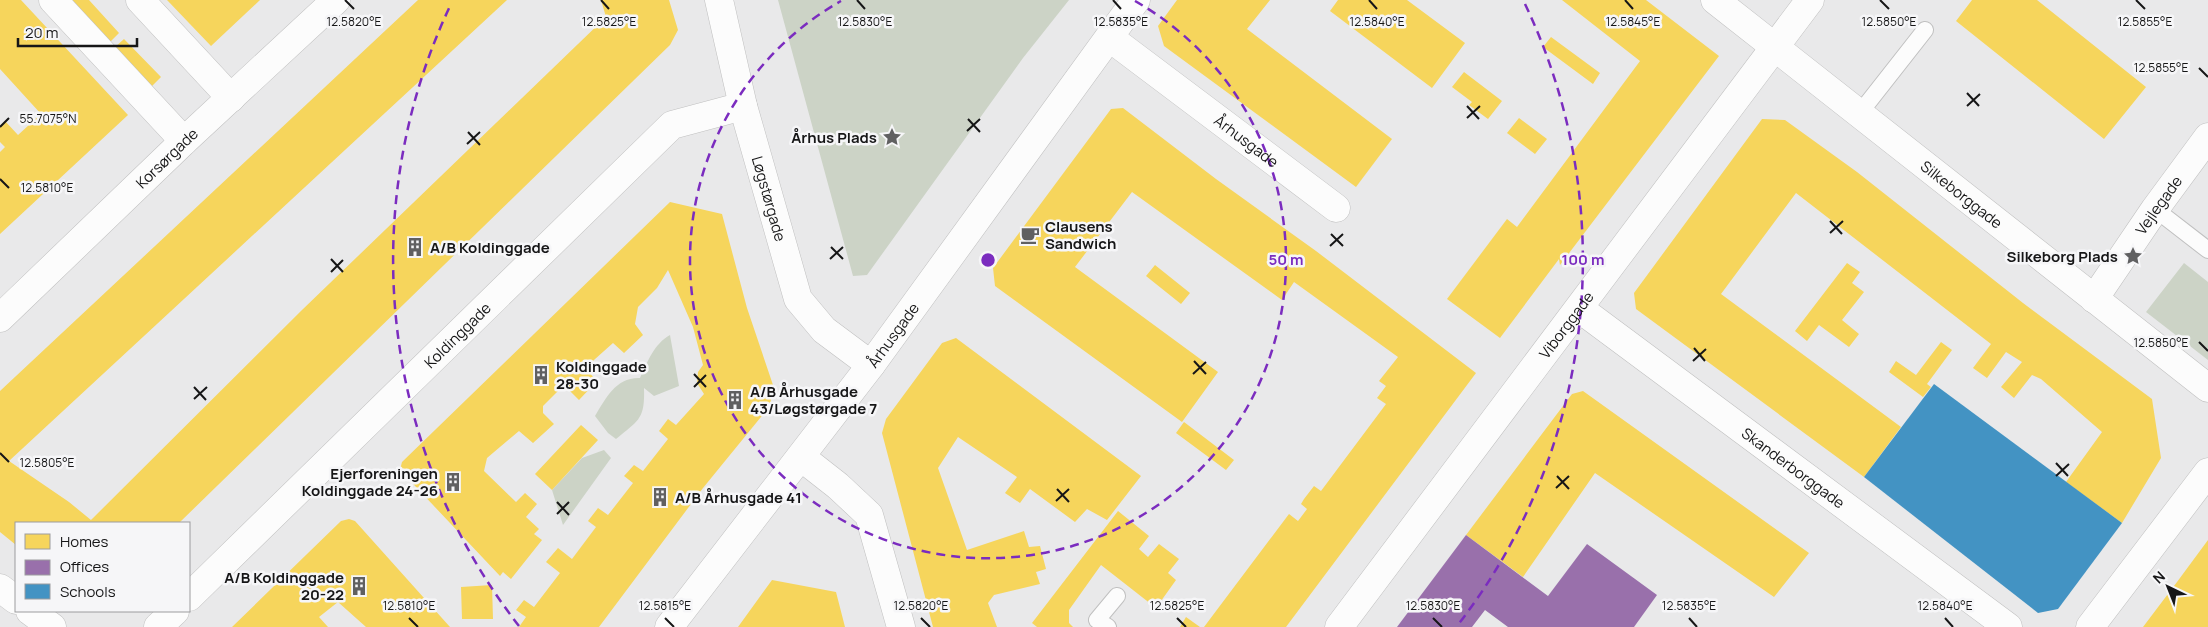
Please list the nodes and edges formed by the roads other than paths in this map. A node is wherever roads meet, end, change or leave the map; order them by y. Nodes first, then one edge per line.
1 (54, 0) edge
2 (140, 0) edge
3 (336, 0) edge
4 (719, 0) edge
5 (1136, 0) edge
6 (1715, 0) edge
7 (1810, 0) edge
8 (1925, 30) dead end
9 (1110, 38) junction
10 (1774, 47) junction
11 (231, 98) junction
12 (743, 106) junction
13 (1859, 114) junction
14 (2208, 137) edge
15 (184, 141) junction
16 (1336, 208) dead end
17 (2155, 208) junction
18 (2208, 250) edge
19 (2094, 299) junction
20 (1580, 309) junction
21 (0, 318) edge
22 (872, 365) junction
23 (2208, 388) edge
24 (801, 457) junction
25 (2208, 472) edge
26 (0, 588) edge
27 (190, 596) edge
28 (1116, 596) dead end
29 (15, 599) edge
30 (31, 612) edge
31 (174, 612) edge
32 (52, 627) edge
33 (158, 627) edge
34 (669, 627) edge
35 (901, 627) edge
36 (1108, 627) edge
37 (1339, 627) edge
38 (2008, 627) edge
39 (2090, 627) edge

1 - 15 street
2 - 11 street
3 - 11 street, Korsørgade
4 - 12 street, Løgstørgade
5 - 9 street, Århusgade
6 - 10 street, Silkeborggade
7 - 10 street, Viborggade
8 - 13 lane
9 - 16 street, Århusgade
9 - 22 street, Århusgade
10 - 13 street, Silkeborggade
10 - 20 street, Viborggade
11 - 15 street, Korsørgade
12 - 22 street, Løgstørgade
12 - 27 street, Koldinggade
13 - 19 street, Silkeborggade
14 - 17 street, Vejlegade
15 - 21 street, Korsørgade
17 - 18 lane
17 - 19 street, Vejlegade
19 - 23 street, Silkeborggade
20 - 37 street, Viborggade
20 - 38 street, Skanderborggade
22 - 24 street, Århusgade
24 - 34 street, Århusgade
24 - 35 street
25 - 39 street
26 - 29 street
28 - 36 lane
30 - 32 street
31 - 33 street

